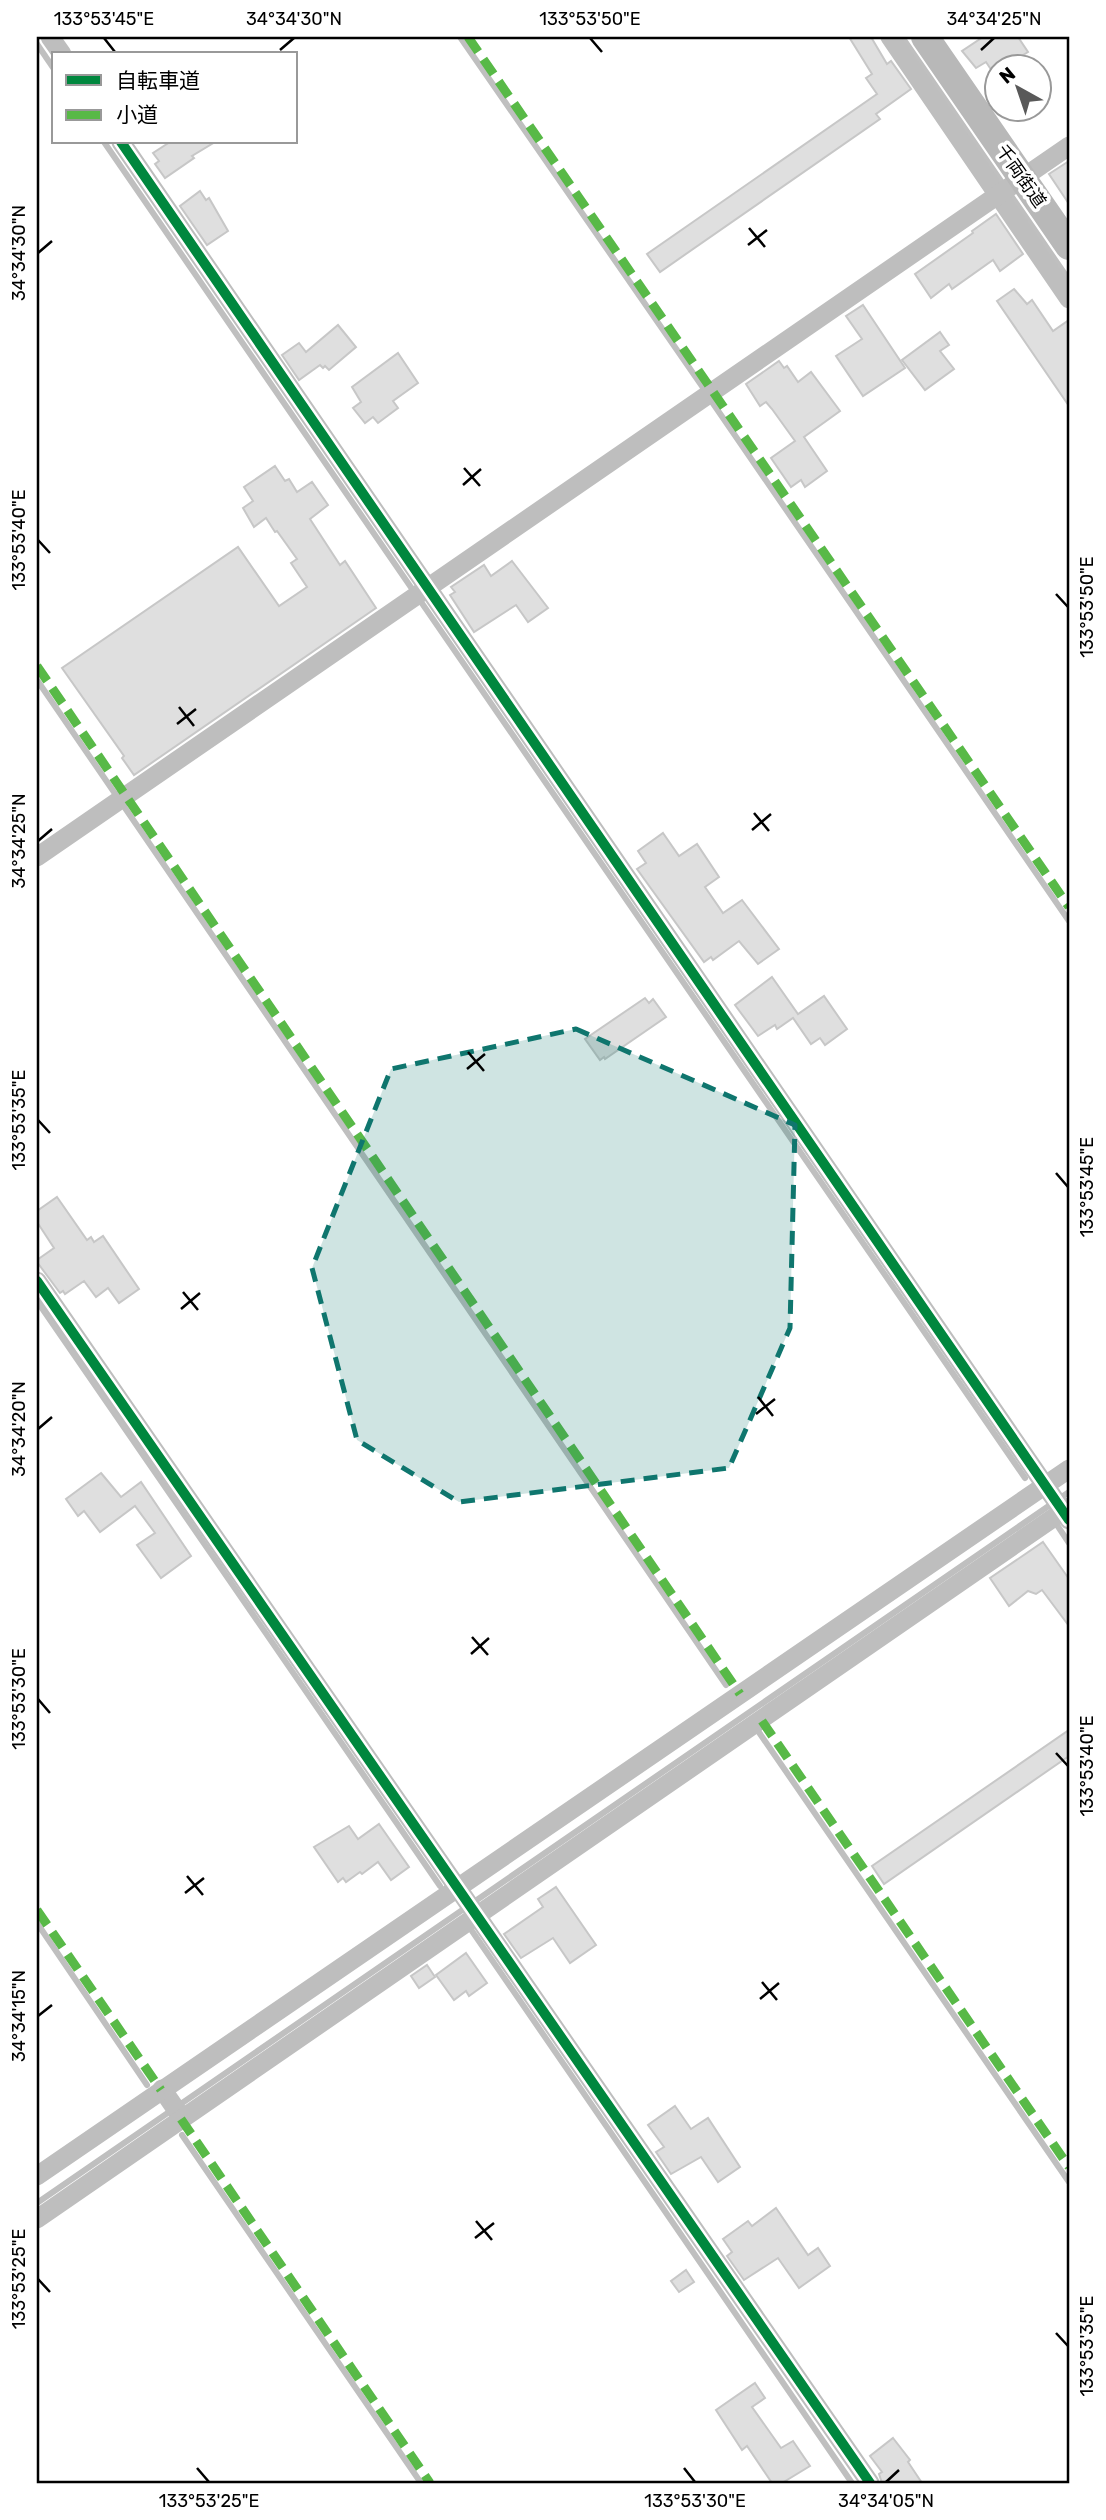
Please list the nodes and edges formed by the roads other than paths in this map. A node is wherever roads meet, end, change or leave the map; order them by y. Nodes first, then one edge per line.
1 (50, 37) edge
2 (890, 37) edge
3 (925, 37) edge
4 (61, 52) edge
5 (122, 144) edge
6 (1069, 146) edge
7 (1009, 188) junction
8 (1069, 246) edge
9 (1069, 299) edge
10 (421, 594) junction
11 (37, 857) edge
12 (37, 1281) edge
13 (1069, 1469) edge
14 (1058, 1508) edge
15 (753, 1714) junction
16 (468, 1904) junction
17 (173, 2106) junction
18 (37, 2176) edge
19 (37, 2219) edge
20 (870, 2483) edge

1 - 4 street
2 - 7 street
3 - 7 street, 千両街道
5 - 10 street
6 - 7 street
7 - 8 street, 千両街道
7 - 9 street
7 - 10 street
10 - 11 street
10 - 14 street
12 - 16 street
13 - 14 street
14 - 15 street
14 - 15 street
15 - 16 street
15 - 16 street
16 - 17 street
16 - 17 street
16 - 20 street
17 - 18 street
17 - 19 street

